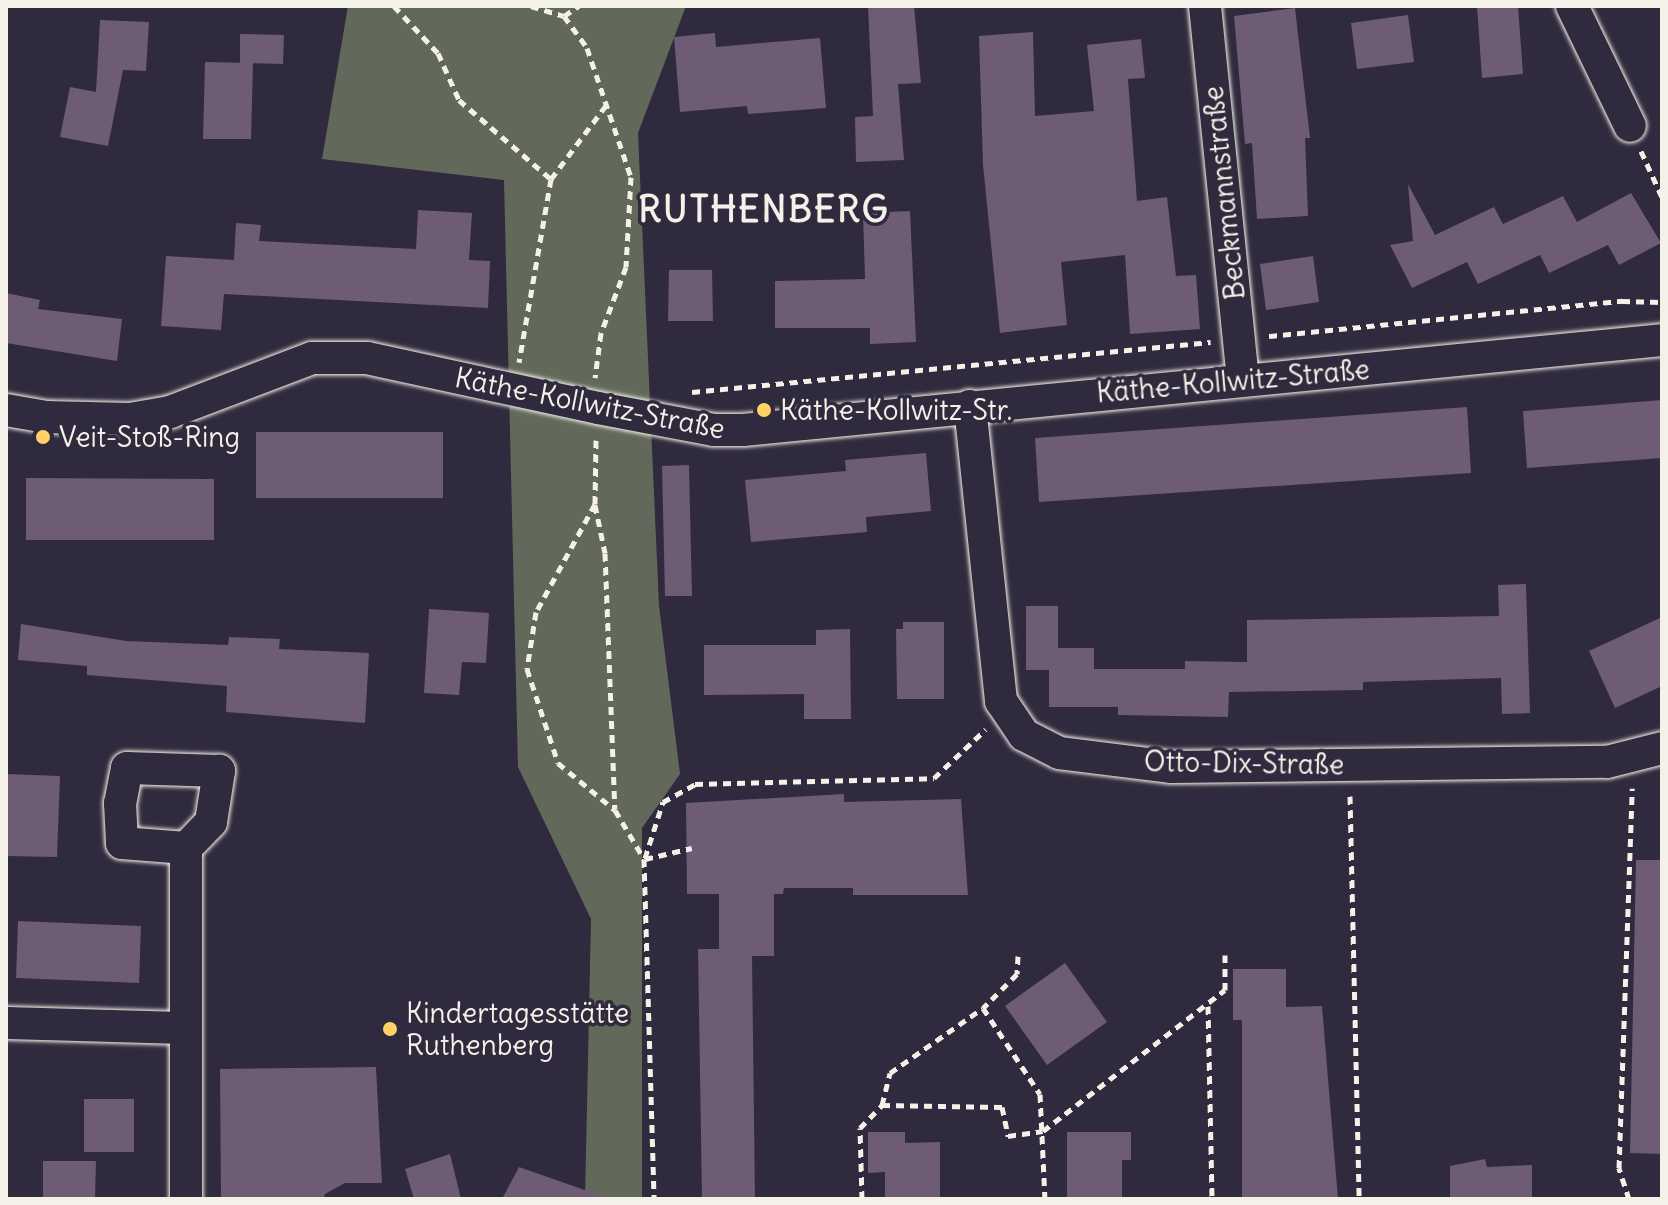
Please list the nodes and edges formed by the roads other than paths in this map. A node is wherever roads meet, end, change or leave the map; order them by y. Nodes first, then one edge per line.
1 (1205, 6) edge
2 (1572, 6) edge
3 (1630, 126) road end
4 (1662, 340) edge
5 (1243, 380) junction
6 (970, 406) junction
7 (6, 410) edge
8 (1648, 751) edge
9 (186, 848) dead end
10 (6, 1023) edge
11 (184, 1028) junction
12 (186, 1199) edge

1 - 5 street, Beckmannstraße
2 - 3 street
4 - 5 street, Käthe-Kollwitz-Straße
5 - 6 street, Käthe-Kollwitz-Straße
6 - 7 street, Käthe-Kollwitz-Straße
6 - 8 street, Otto-Dix-Straße
9 - 11 street
10 - 11 street
11 - 12 street

